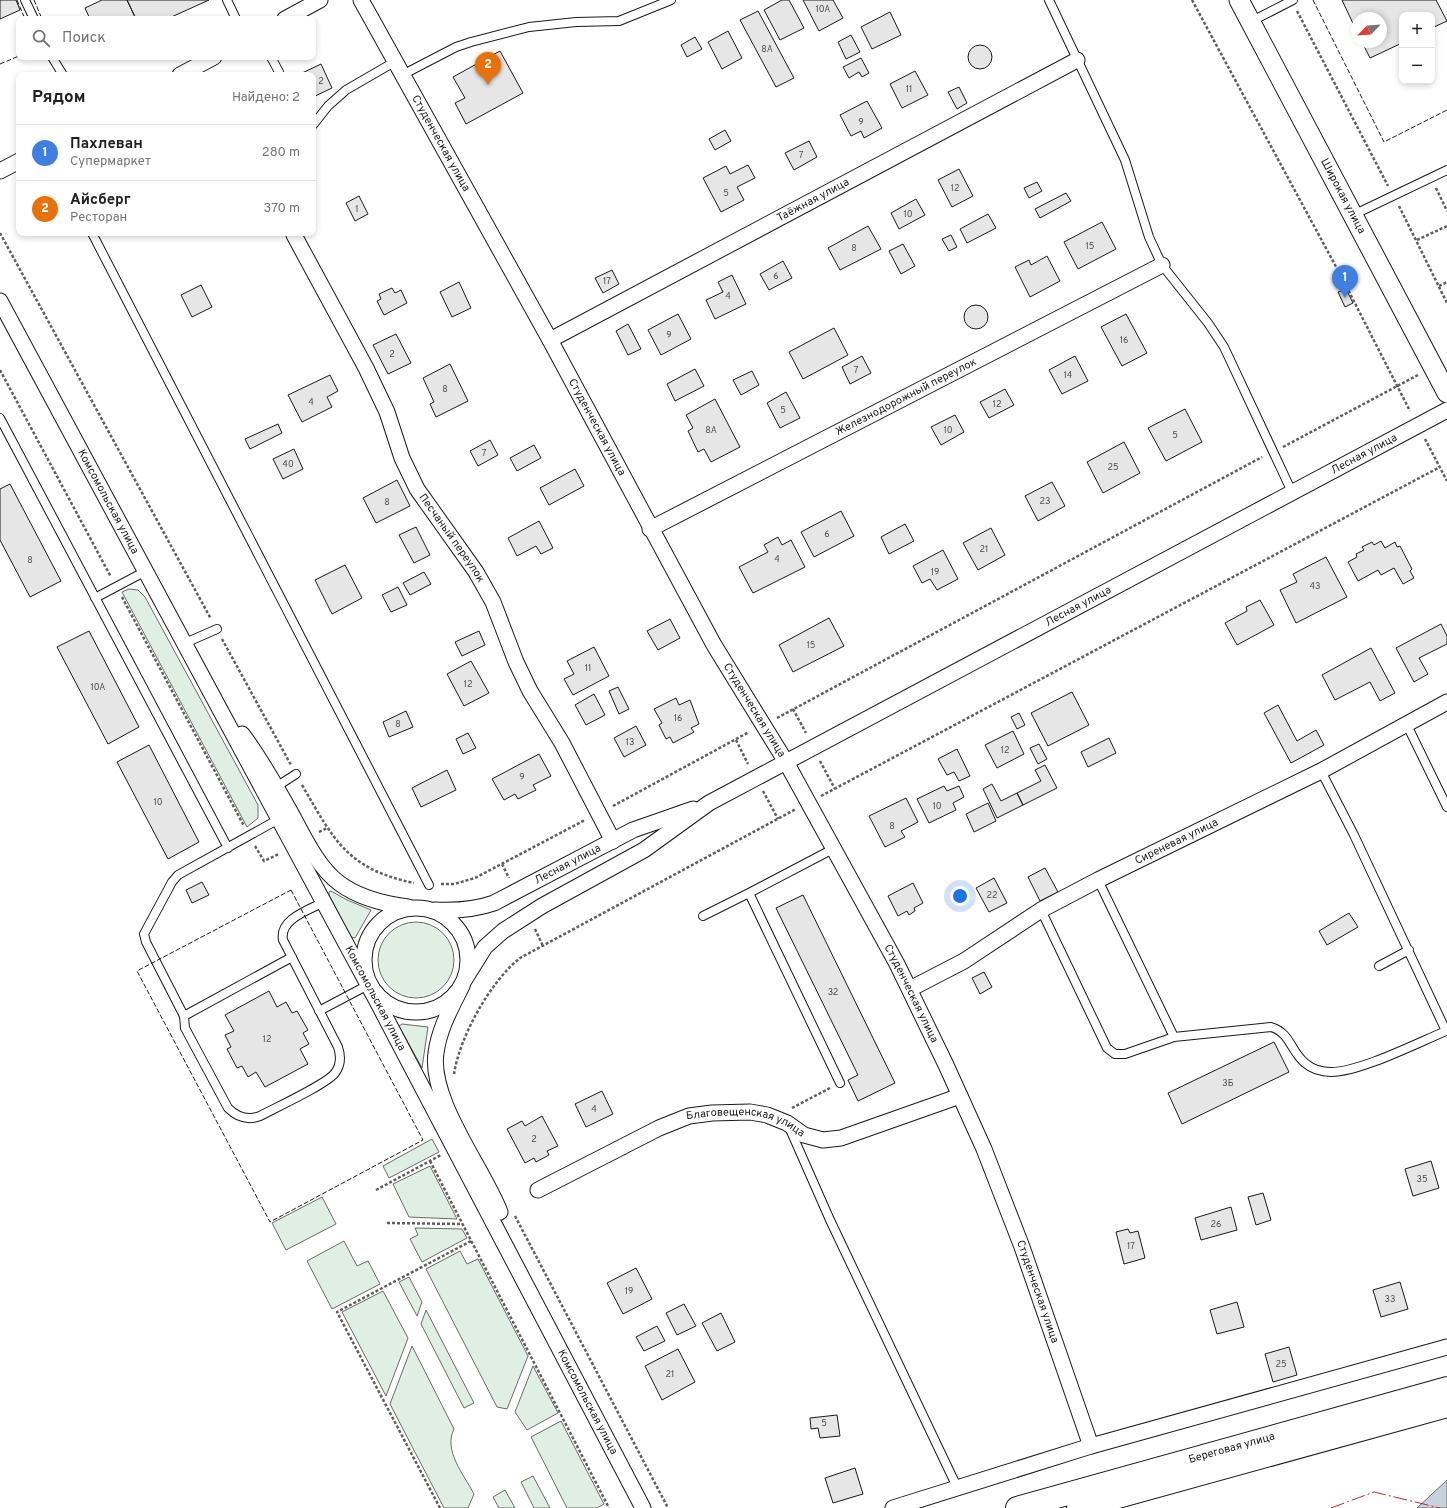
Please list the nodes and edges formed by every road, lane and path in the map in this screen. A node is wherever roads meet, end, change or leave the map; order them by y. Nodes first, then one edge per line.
1 (25, 0) edge
2 (227, 0) edge
3 (320, 0) edge
4 (361, 0) edge
5 (671, 0) edge
6 (1049, 0) edge
7 (1192, 0) edge
8 (1239, 0) edge
9 (1292, 0) edge
10 (1277, 3) edge
11 (33, 16) edge
12 (235, 16) edge
13 (291, 16) edge
14 (1250, 22) junction
15 (54, 60) edge
16 (208, 60) edge
17 (273, 60) edge
18 (1077, 60) junction
19 (400, 68) junction
20 (60, 72) edge
21 (186, 72) edge
22 (279, 72) dead end
23 (316, 121) edge
24 (16, 163) edge
25 (1447, 170) edge
26 (0, 171) edge
27 (1431, 178) junction
28 (1393, 195) junction
29 (1447, 211) edge
30 (1353, 215) junction
31 (1447, 226) edge
32 (0, 233) edge
33 (94, 236) edge
34 (294, 236) edge
35 (1417, 240) junction
36 (1162, 265) junction
37 (1447, 282) edge
38 (1439, 286) junction
39 (0, 301) edge
40 (1447, 303) edge
41 (550, 340) junction
42 (1434, 367) junction
43 (0, 370) edge
44 (1397, 386) junction
45 (1447, 393) edge
46 (1447, 410) edge
47 (0, 418) edge
48 (1417, 425) junction
49 (1272, 452) junction
50 (1440, 467) junction
51 (1447, 481) edge
52 (1292, 492) junction
53 (650, 529) junction
54 (146, 571) junction
55 (116, 587) junction
56 (95, 598) junction
57 (217, 629) junction
58 (185, 643) junction
59 (216, 702) junction
60 (1447, 702) edge
61 (1406, 723) junction
62 (764, 725) junction
63 (786, 762) junction
64 (1321, 771) junction
65 (296, 774) junction
66 (276, 787) junction
67 (709, 803) junction
68 (808, 803) junction
69 (1447, 807) edge
70 (599, 813) junction
71 (279, 819) junction
72 (327, 828) junction
73 (249, 836) junction
74 (613, 841) junction
75 (299, 843) junction
76 (228, 848) junction
77 (833, 849) junction
78 (1098, 880) junction
79 (429, 885) junction
80 (749, 893) junction
81 (324, 902) junction
82 (421, 908) junction
83 (1041, 910) junction
84 (703, 916) dead end
85 (1409, 950) junction
86 (292, 957) junction
87 (1379, 966) dead end
88 (464, 983) junction
89 (370, 985) junction
90 (910, 989) junction
91 (319, 1011) junction
92 (184, 1016) junction
93 (1174, 1037) junction
94 (453, 1076) dead end
95 (840, 1083) joint
96 (960, 1096) junction
97 (785, 1118) junction
98 (455, 1148) junction
99 (430, 1161) junction
100 (376, 1190) dead end
101 (538, 1190) dead end
102 (514, 1215) dead end
103 (387, 1223) dead end
104 (462, 1224) junction
105 (471, 1241) junction
106 (533, 1295) junction
107 (1447, 1347) edge
108 (1447, 1388) edge
109 (1447, 1406) edge
110 (1091, 1446) junction
111 (957, 1487) junction
112 (440, 1508) edge
113 (609, 1508) edge
114 (643, 1508) edge
115 (668, 1508) edge
116 (893, 1508) edge
117 (1017, 1508) edge
118 (1078, 1508) edge

1 - 11 lane
2 - 12 lane
3 - 13 street
4 - 19 street, Студенческая улица
5 - 19 lane
6 - 18 lane
7 - 44 path
8 - 14 street, Широкая улица
9 - 10 lane
9 - 28 path
10 - 14 lane
14 - 30 street, Широкая улица
15 - 20 lane
16 - 21 street
17 - 22 lane
18 - 36 lane
18 - 41 street, Таёжная улица
19 - 23 lane
19 - 41 street, Студенческая улица
24 - 26 street
25 - 27 lane
27 - 28 lane
27 - 29 path
28 - 30 lane
28 - 35 path
30 - 42 street, Широкая улица
31 - 35 path
32 - 57 path
33 - 79 lane
34 - 70 street, Песчаный переулок
35 - 38 path
36 - 49 lane
36 - 53 street, Железнодорожный переулок
37 - 38 path
38 - 40 path
39 - 54 street, Комсомольская улица
41 - 53 street, Студенческая улица
42 - 44 path
42 - 45 street, Широкая улица
43 - 55 path
44 - 48 path
44 - 49 path
46 - 48 street, Лесная улица
47 - 56 lane
48 - 50 path
48 - 52 street, Лесная улица
49 - 52 lane
49 - 62 path
50 - 51 path
50 - 68 path
52 - 63 street, Лесная улица
53 - 62 street, Студенческая улица
54 - 55 lane
54 - 58 street, Комсомольская улица
55 - 56 lane
55 - 73 path
56 - 76 lane
57 - 58 lane
57 - 65 path
58 - 59 street, Комсомольская улица
59 - 66 street, Комсомольская улица
59 - 71 street, Комсомольская улица
60 - 61 street, Сиреневая улица
61 - 64 street, Сиреневая улица
61 - 69 lane
62 - 63 street, Студенческая улица
62 - 70 path
63 - 67 street, Лесная улица
63 - 68 street, Студенческая улица
64 - 78 street, Сиреневая улица
64 - 85 lane
65 - 66 lane
65 - 72 path
66 - 75 street, Комсомольская улица
67 - 74 street, Лесная улица
67 - 88 street, Лесная улица
68 - 77 street, Студенческая улица
68 - 94 path
70 - 74 street, Песчаный переулок
70 - 79 path
71 - 73 lane
71 - 75 street, Комсомольская улица
72 - 75 path
72 - 79 path
73 - 75 path
73 - 76 lane
74 - 82 street, Лесная улица
75 - 81 street, Комсомольская улица
75 - 82 street, Комсомольская улица
76 - 92 lane
77 - 80 lane
77 - 90 street, Студенческая улица
78 - 83 street, Сиреневая улица
78 - 93 lane
80 - 84 lane
80 - 95 lane
81 - 86 lane
81 - 89 street, Комсомольская улица
82 - 88 street
82 - 89 street
83 - 90 street, Сиреневая улица
83 - 93 lane
85 - 87 lane
85 - 93 lane
86 - 91 lane
86 - 92 lane
88 - 89 street
88 - 106 street, Комсомольская улица
89 - 91 lane
89 - 98 street, Комсомольская улица
90 - 96 street, Студенческая улица
91 - 92 lane
95 - 97 path
96 - 97 street, Благовещенская улица
96 - 110 street, Студенческая улица
97 - 101 street, Благовещенская улица
97 - 111 lane
98 - 99 path
98 - 106 street, Комсомольская улица
99 - 100 path
99 - 104 path
102 - 115 path
103 - 104 path
104 - 105 path
105 - 112 path
105 - 113 path
106 - 114 street, Комсомольская улица
107 - 110 street
108 - 117 main road, Береговая улица
109 - 118 main road, Береговая улица
110 - 111 street
111 - 116 street

